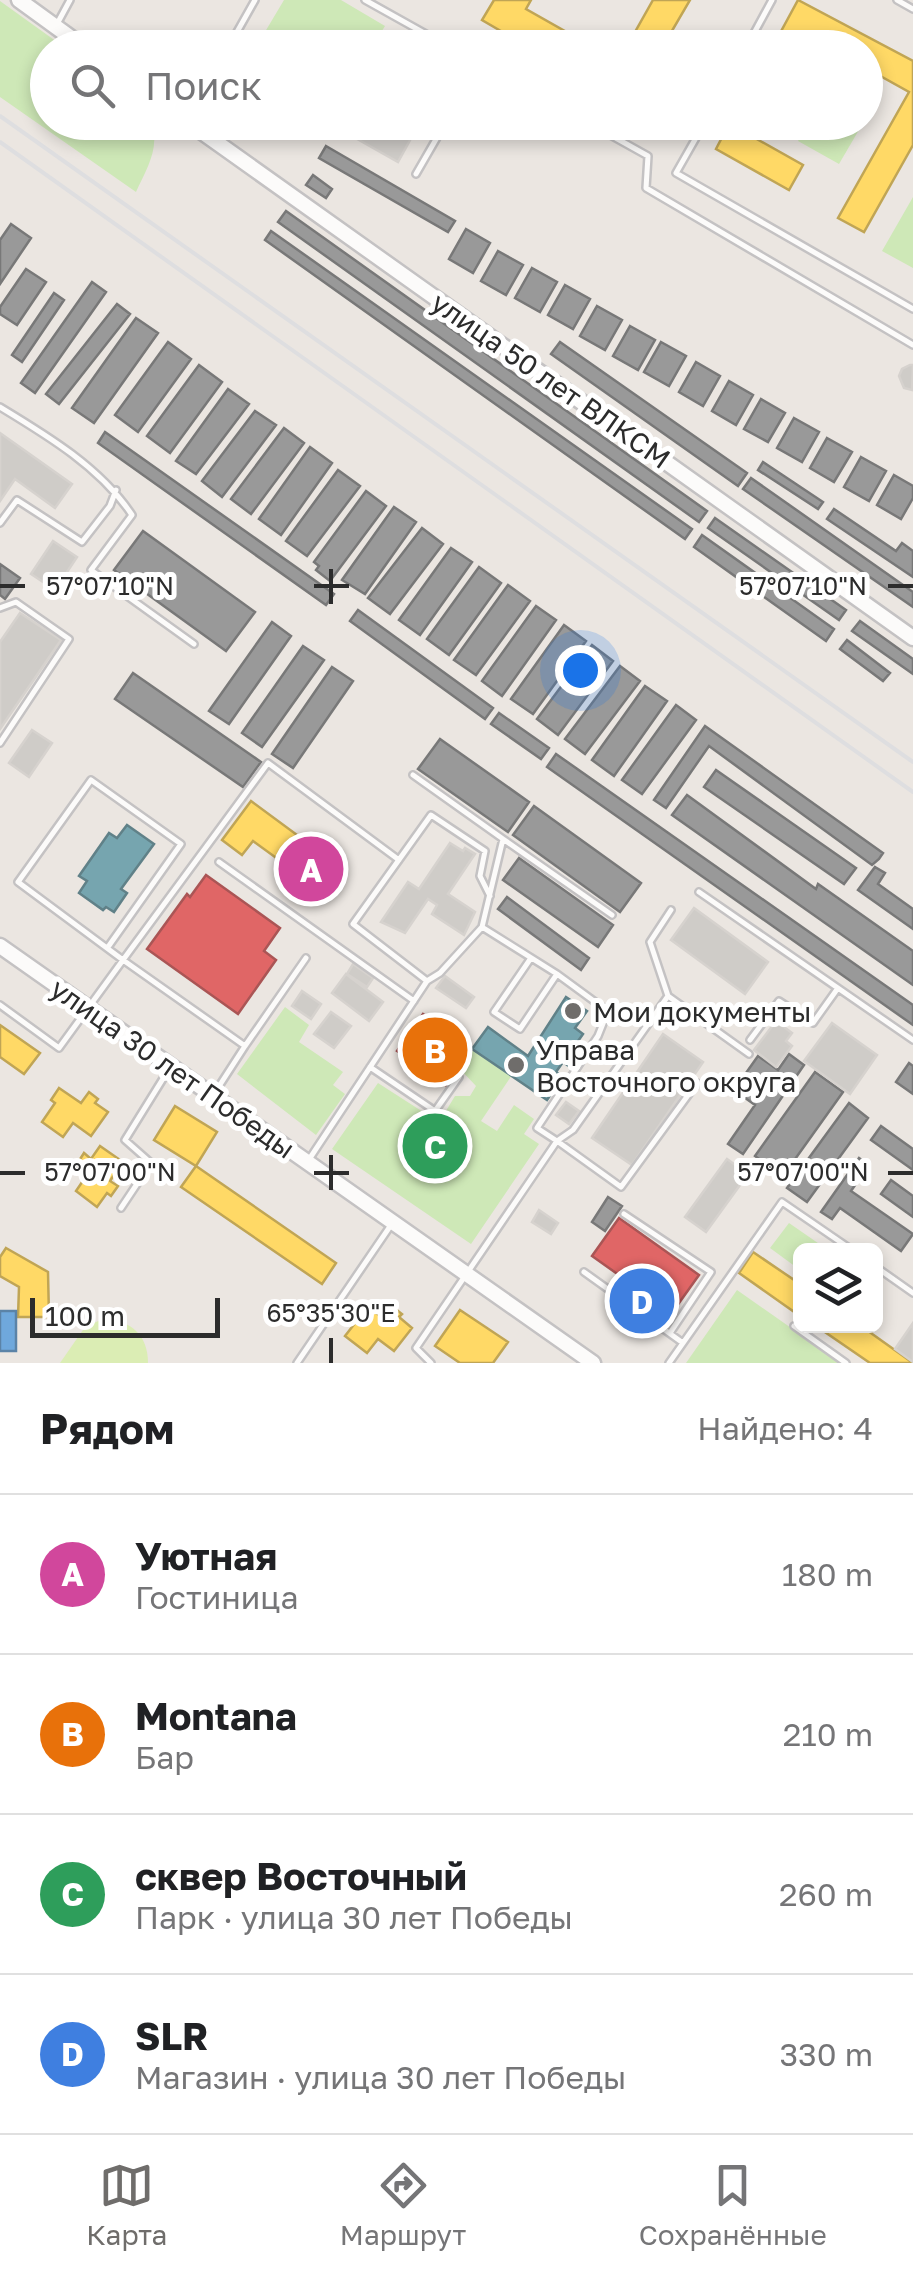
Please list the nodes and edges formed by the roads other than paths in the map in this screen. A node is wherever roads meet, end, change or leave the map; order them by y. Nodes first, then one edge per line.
1 (19, 0) edge
2 (70, 0) edge
3 (255, 0) edge
4 (365, 0) edge
5 (772, 0) edge
6 (897, 0) edge
7 (913, 9) edge
8 (56, 27) junction
9 (60, 30) edge
10 (238, 30) edge
11 (419, 30) edge
12 (756, 30) edge
13 (213, 140) edge
14 (436, 140) edge
15 (619, 140) edge
16 (694, 140) edge
17 (416, 174) dead end
18 (912, 308) edge
19 (913, 345) edge
20 (0, 407) edge
21 (116, 490) junction
22 (0, 523) edge
23 (0, 608) edge
24 (913, 638) edge
25 (194, 644) dead end
26 (0, 743) edge
27 (413, 775) dead end
28 (503, 839) junction
29 (399, 860) junction
30 (219, 862) dead end
31 (699, 892) dead end
32 (490, 896) junction
33 (671, 910) dead end
34 (612, 914) dead end
35 (482, 927) junction
36 (0, 946) edge
37 (108, 947) junction
38 (306, 958) dead end
39 (531, 958) junction
40 (122, 960) junction
41 (557, 974) junction
42 (427, 981) junction
43 (838, 988) junction
44 (668, 996) junction
45 (414, 1001) junction
46 (0, 1005) edge
47 (88, 1009) junction
48 (750, 1040) dead end
49 (913, 1040) edge
50 (245, 1046) junction
51 (748, 1054) dead end
52 (170, 1067) junction
53 (370, 1067) junction
54 (459, 1077) dead end
55 (698, 1082) dead end
56 (213, 1096) junction
57 (556, 1141) junction
58 (307, 1162) junction
59 (121, 1208) dead end
60 (624, 1214) dead end
61 (393, 1223) junction
62 (842, 1243) edge
63 (584, 1272) dead end
64 (883, 1272) edge
65 (466, 1274) junction
66 (913, 1293) edge
67 (670, 1333) junction
68 (804, 1333) edge
69 (684, 1343) junction
70 (297, 1363) edge
71 (431, 1363) edge
72 (593, 1363) edge
73 (669, 1363) edge
74 (846, 1363) edge

1 - 8 street
2 - 8 lane
3 - 10 lane
4 - 11 lane
5 - 12 lane
6 - 7 lane
8 - 9 street
13 - 24 street, улица 50 лет ВЛКСМ
14 - 17 lane
15 - 19 lane
16 - 18 lane
20 - 21 lane
21 - 22 lane
21 - 25 lane
23 - 26 lane
27 - 28 lane
28 - 32 lane
28 - 34 lane
29 - 32 lane
29 - 40 lane
29 - 42 lane
30 - 45 lane
31 - 43 lane
32 - 35 lane
33 - 44 lane
35 - 39 lane
35 - 42 lane
36 - 47 street, улица 30 лет Победы
37 - 37 lane
37 - 40 lane
38 - 50 lane
39 - 41 lane
39 - 41 lane
40 - 47 lane
40 - 50 lane
41 - 57 lane
42 - 45 lane
43 - 48 lane
43 - 49 lane
44 - 51 lane
44 - 57 lane
45 - 53 lane
46 - 47 lane
47 - 52 street, улица 30 лет Победы
50 - 56 lane
52 - 56 street, улица 30 лет Победы
52 - 59 lane
53 - 54 lane
53 - 58 lane
55 - 57 lane
56 - 58 street, улица 30 лет Победы
57 - 65 lane
58 - 61 street, улица 30 лет Победы
60 - 67 lane
61 - 65 street, улица 30 лет Победы
61 - 70 lane
62 - 69 lane
63 - 67 lane
64 - 66 lane
65 - 71 lane
65 - 72 street, улица 30 лет Победы
67 - 69 lane
68 - 74 lane
69 - 73 lane

